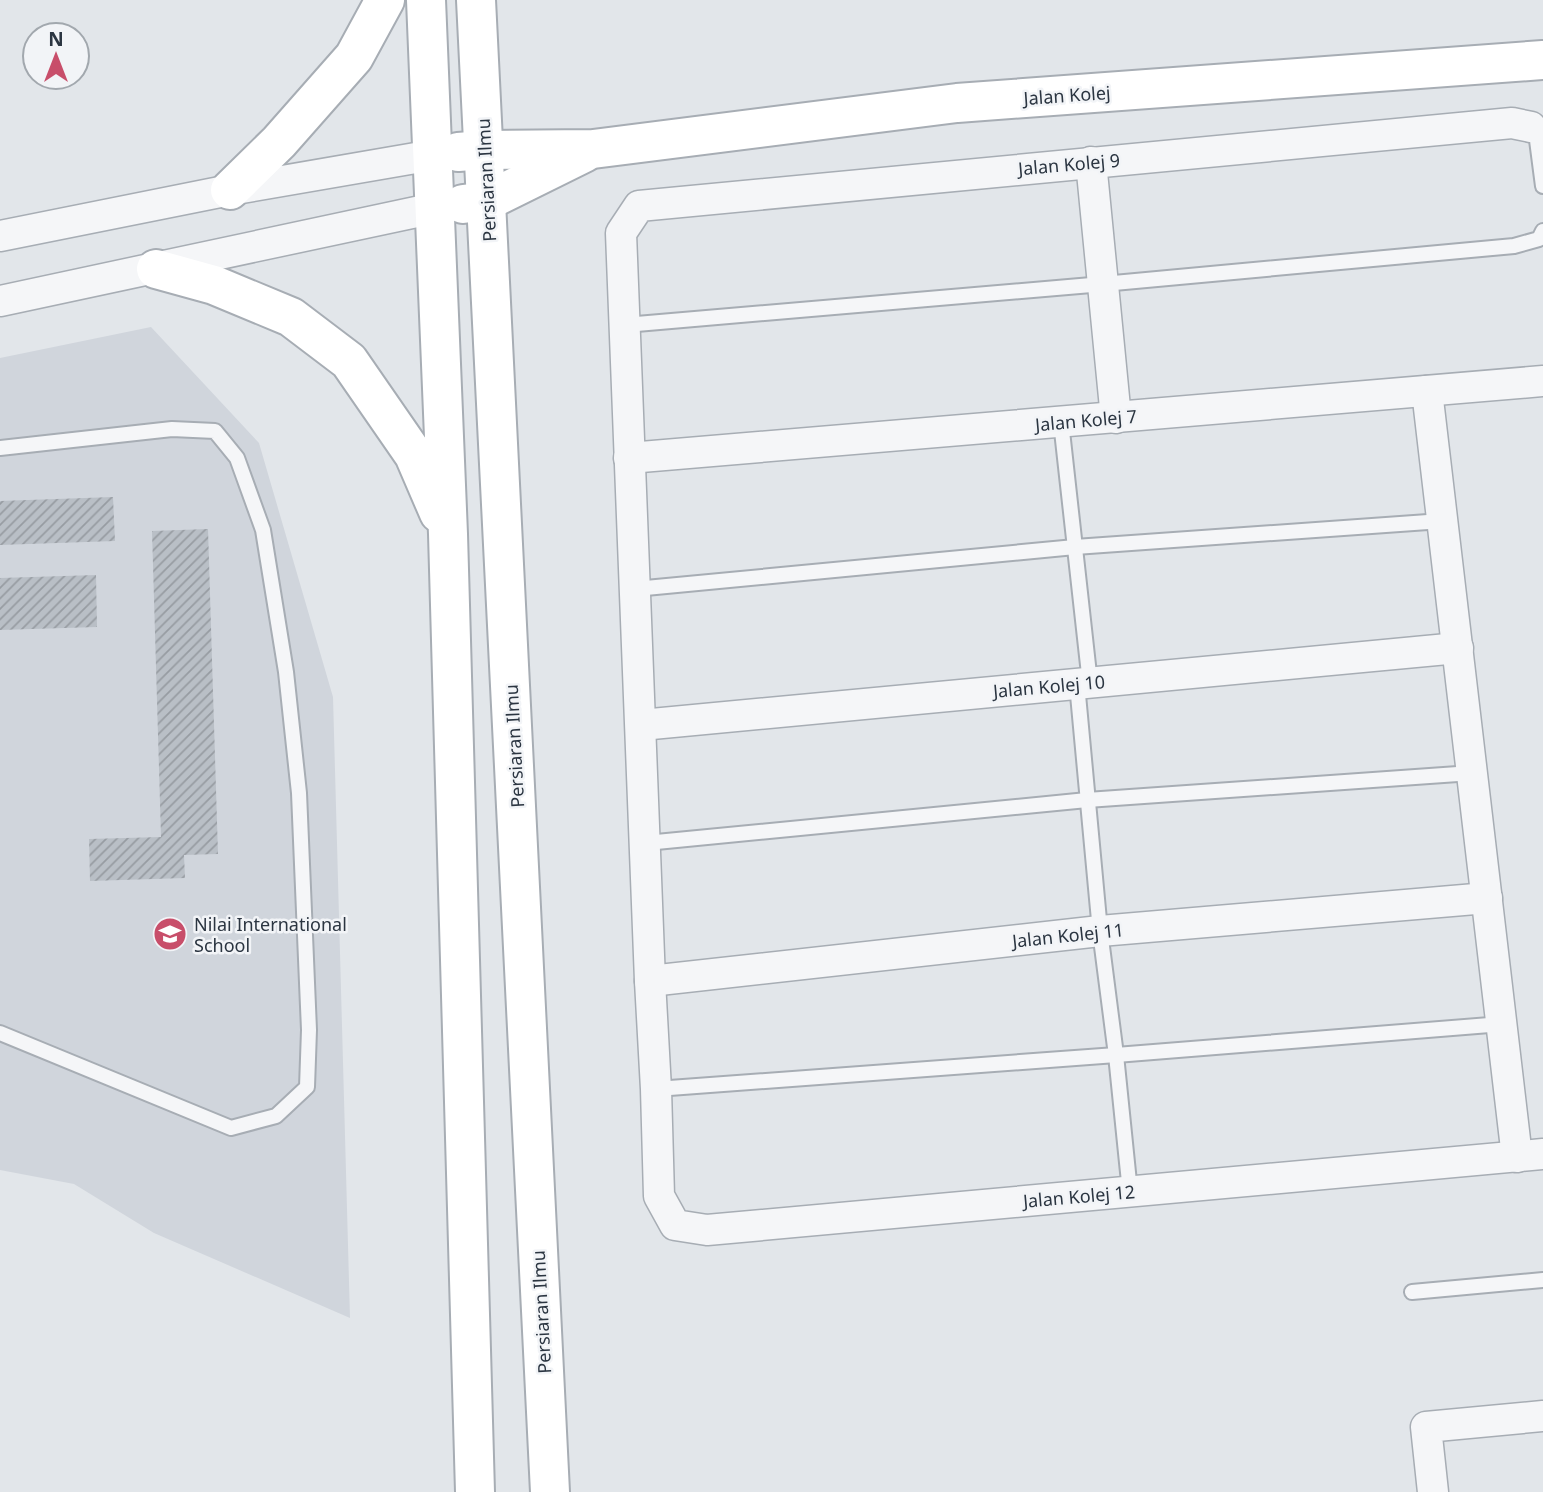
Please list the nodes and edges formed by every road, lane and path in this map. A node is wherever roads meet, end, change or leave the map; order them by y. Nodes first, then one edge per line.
1 (385, 0) edge
2 (426, 0) edge
3 (476, 0) edge
4 (1543, 60) edge
5 (1531, 127) joint
6 (593, 149) junction
7 (484, 150) junction
8 (433, 155) junction
9 (1091, 162) junction
10 (1543, 186) edge
11 (230, 190) junction
12 (487, 201) junction
13 (435, 208) junction
14 (1543, 231) edge
15 (0, 236) edge
16 (156, 269) junction
17 (1103, 284) junction
18 (0, 301) edge
19 (625, 325) junction
20 (1543, 382) edge
21 (1427, 391) junction
22 (1116, 418) junction
23 (1061, 422) junction
24 (0, 448) edge
25 (629, 458) junction
26 (1443, 521) junction
27 (448, 534) junction
28 (1075, 547) junction
29 (635, 589) junction
30 (1458, 648) junction
31 (1084, 683) junction
32 (640, 725) junction
33 (1472, 773) junction
34 (1087, 800) junction
35 (646, 843) junction
36 (1487, 898) junction
37 (1100, 931) junction
38 (650, 981) junction
39 (1502, 1024) junction
40 (0, 1033) edge
41 (1116, 1055) junction
42 (656, 1089) junction
43 (1530, 1156) edge
44 (1130, 1192) junction
45 (1543, 1280) edge
46 (1412, 1292) dead end
47 (1543, 1416) edge
48 (475, 1492) edge
49 (550, 1492) edge
50 (1433, 1492) edge

1 - 11 main road
2 - 8 main road
3 - 7 main road, Persiaran Ilmu
4 - 6 main road, Jalan Kolej
5 - 9 street, Jalan Kolej 9
5 - 10 lane
6 - 7 main road
6 - 12 main road
7 - 8 main road
7 - 12 main road, Persiaran Ilmu
8 - 11 street
8 - 13 main road
9 - 17 street
9 - 19 street, Jalan Kolej 9
11 - 15 street
12 - 13 main road
12 - 49 main road, Persiaran Ilmu
13 - 16 street
13 - 27 main road
14 - 17 lane
16 - 18 street
16 - 27 main road
17 - 19 lane
17 - 22 street
19 - 25 street
20 - 21 street, Jalan Kolej 7
21 - 22 street, Jalan Kolej 7
21 - 26 street
22 - 23 street, Jalan Kolej 7
23 - 25 street, Jalan Kolej 7
23 - 28 lane
24 - 40 lane
25 - 29 street
26 - 28 lane
26 - 30 street
27 - 48 main road
28 - 29 lane
28 - 31 lane
29 - 32 street
30 - 31 street, Jalan Kolej 10
30 - 33 street
31 - 32 street, Jalan Kolej 10
31 - 34 lane
32 - 35 street
33 - 34 lane
33 - 36 street
34 - 35 lane
34 - 37 lane
35 - 38 street
36 - 37 street, Jalan Kolej 11
36 - 39 street
37 - 38 street, Jalan Kolej 11
37 - 41 lane
38 - 42 street
39 - 41 lane
39 - 43 street
41 - 42 lane
41 - 44 lane
42 - 44 street, Jalan Kolej 12
43 - 44 street, Jalan Kolej 12
45 - 46 lane
47 - 50 street

